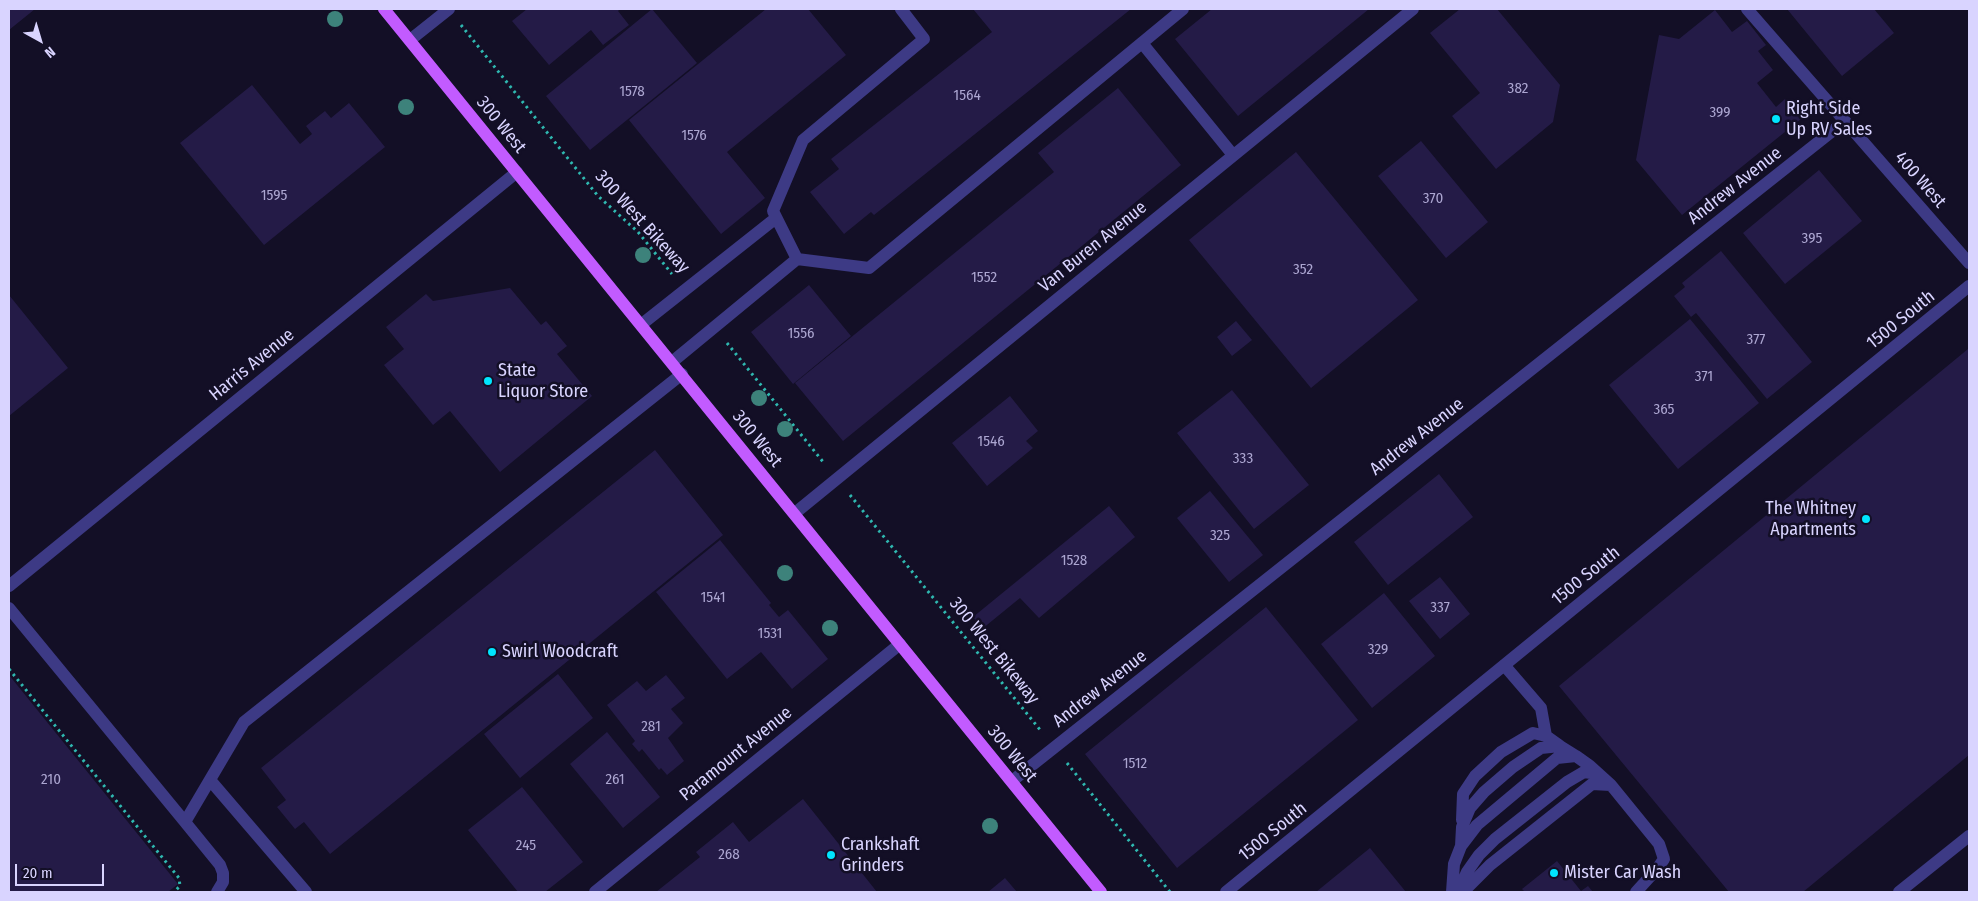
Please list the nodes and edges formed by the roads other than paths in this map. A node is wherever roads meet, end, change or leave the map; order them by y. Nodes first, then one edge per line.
1 (384, 9) edge
2 (449, 9) edge
3 (901, 9) edge
4 (1183, 9) edge
5 (1413, 9) edge
6 (1747, 9) edge
7 (410, 40) junction
8 (1142, 43) junction
9 (1845, 121) junction
10 (1233, 155) junction
11 (517, 172) junction
12 (776, 218) junction
13 (797, 259) junction
14 (1969, 263) edge
15 (1969, 286) edge
16 (642, 324) junction
17 (672, 362) junction
18 (682, 374) junction
19 (795, 513) junction
20 (9, 586) edge
21 (9, 608) edge
22 (900, 644) junction
23 (1504, 665) junction
24 (1546, 736) junction
25 (1560, 746) junction
26 (1576, 756) junction
27 (210, 780) junction
28 (1012, 781) junction
29 (1607, 782) junction
30 (185, 822) junction
31 (1462, 827) junction
32 (1969, 836) edge
33 (1461, 846) junction
34 (217, 892) edge
35 (306, 892) edge
36 (594, 892) edge
37 (1101, 892) edge
38 (1226, 892) edge
39 (1452, 892) edge
40 (1458, 892) edge
41 (1463, 892) edge
42 (1636, 892) edge
43 (1899, 892) edge

1 - 7 main road, 300 West
2 - 7 street
3 - 12 street
4 - 8 street
5 - 10 street, Van Buren Avenue
6 - 9 street, 400 West
7 - 11 main road, 300 West
8 - 10 street
8 - 13 street
9 - 14 street, 400 West
9 - 28 street, Andrew Avenue
10 - 19 street, Van Buren Avenue
11 - 16 main road, 300 West
11 - 20 street, Harris Avenue
12 - 13 street
12 - 16 street
13 - 17 street
15 - 23 street, 1500 South
16 - 17 main road, 300 West
17 - 18 main road, 300 West
18 - 19 main road, 300 West
18 - 27 street
19 - 22 main road, 300 West
21 - 30 street
22 - 28 main road, 300 West
22 - 36 street, Paramount Avenue
23 - 24 street
23 - 38 street, 1500 South
24 - 25 street
24 - 31 street
25 - 26 street
25 - 31 street
26 - 29 street
26 - 33 street
27 - 30 street
27 - 35 street
28 - 37 main road, 300 West
29 - 40 street
29 - 41 street
29 - 42 street
30 - 34 street
31 - 33 street
32 - 43 street
33 - 39 street

